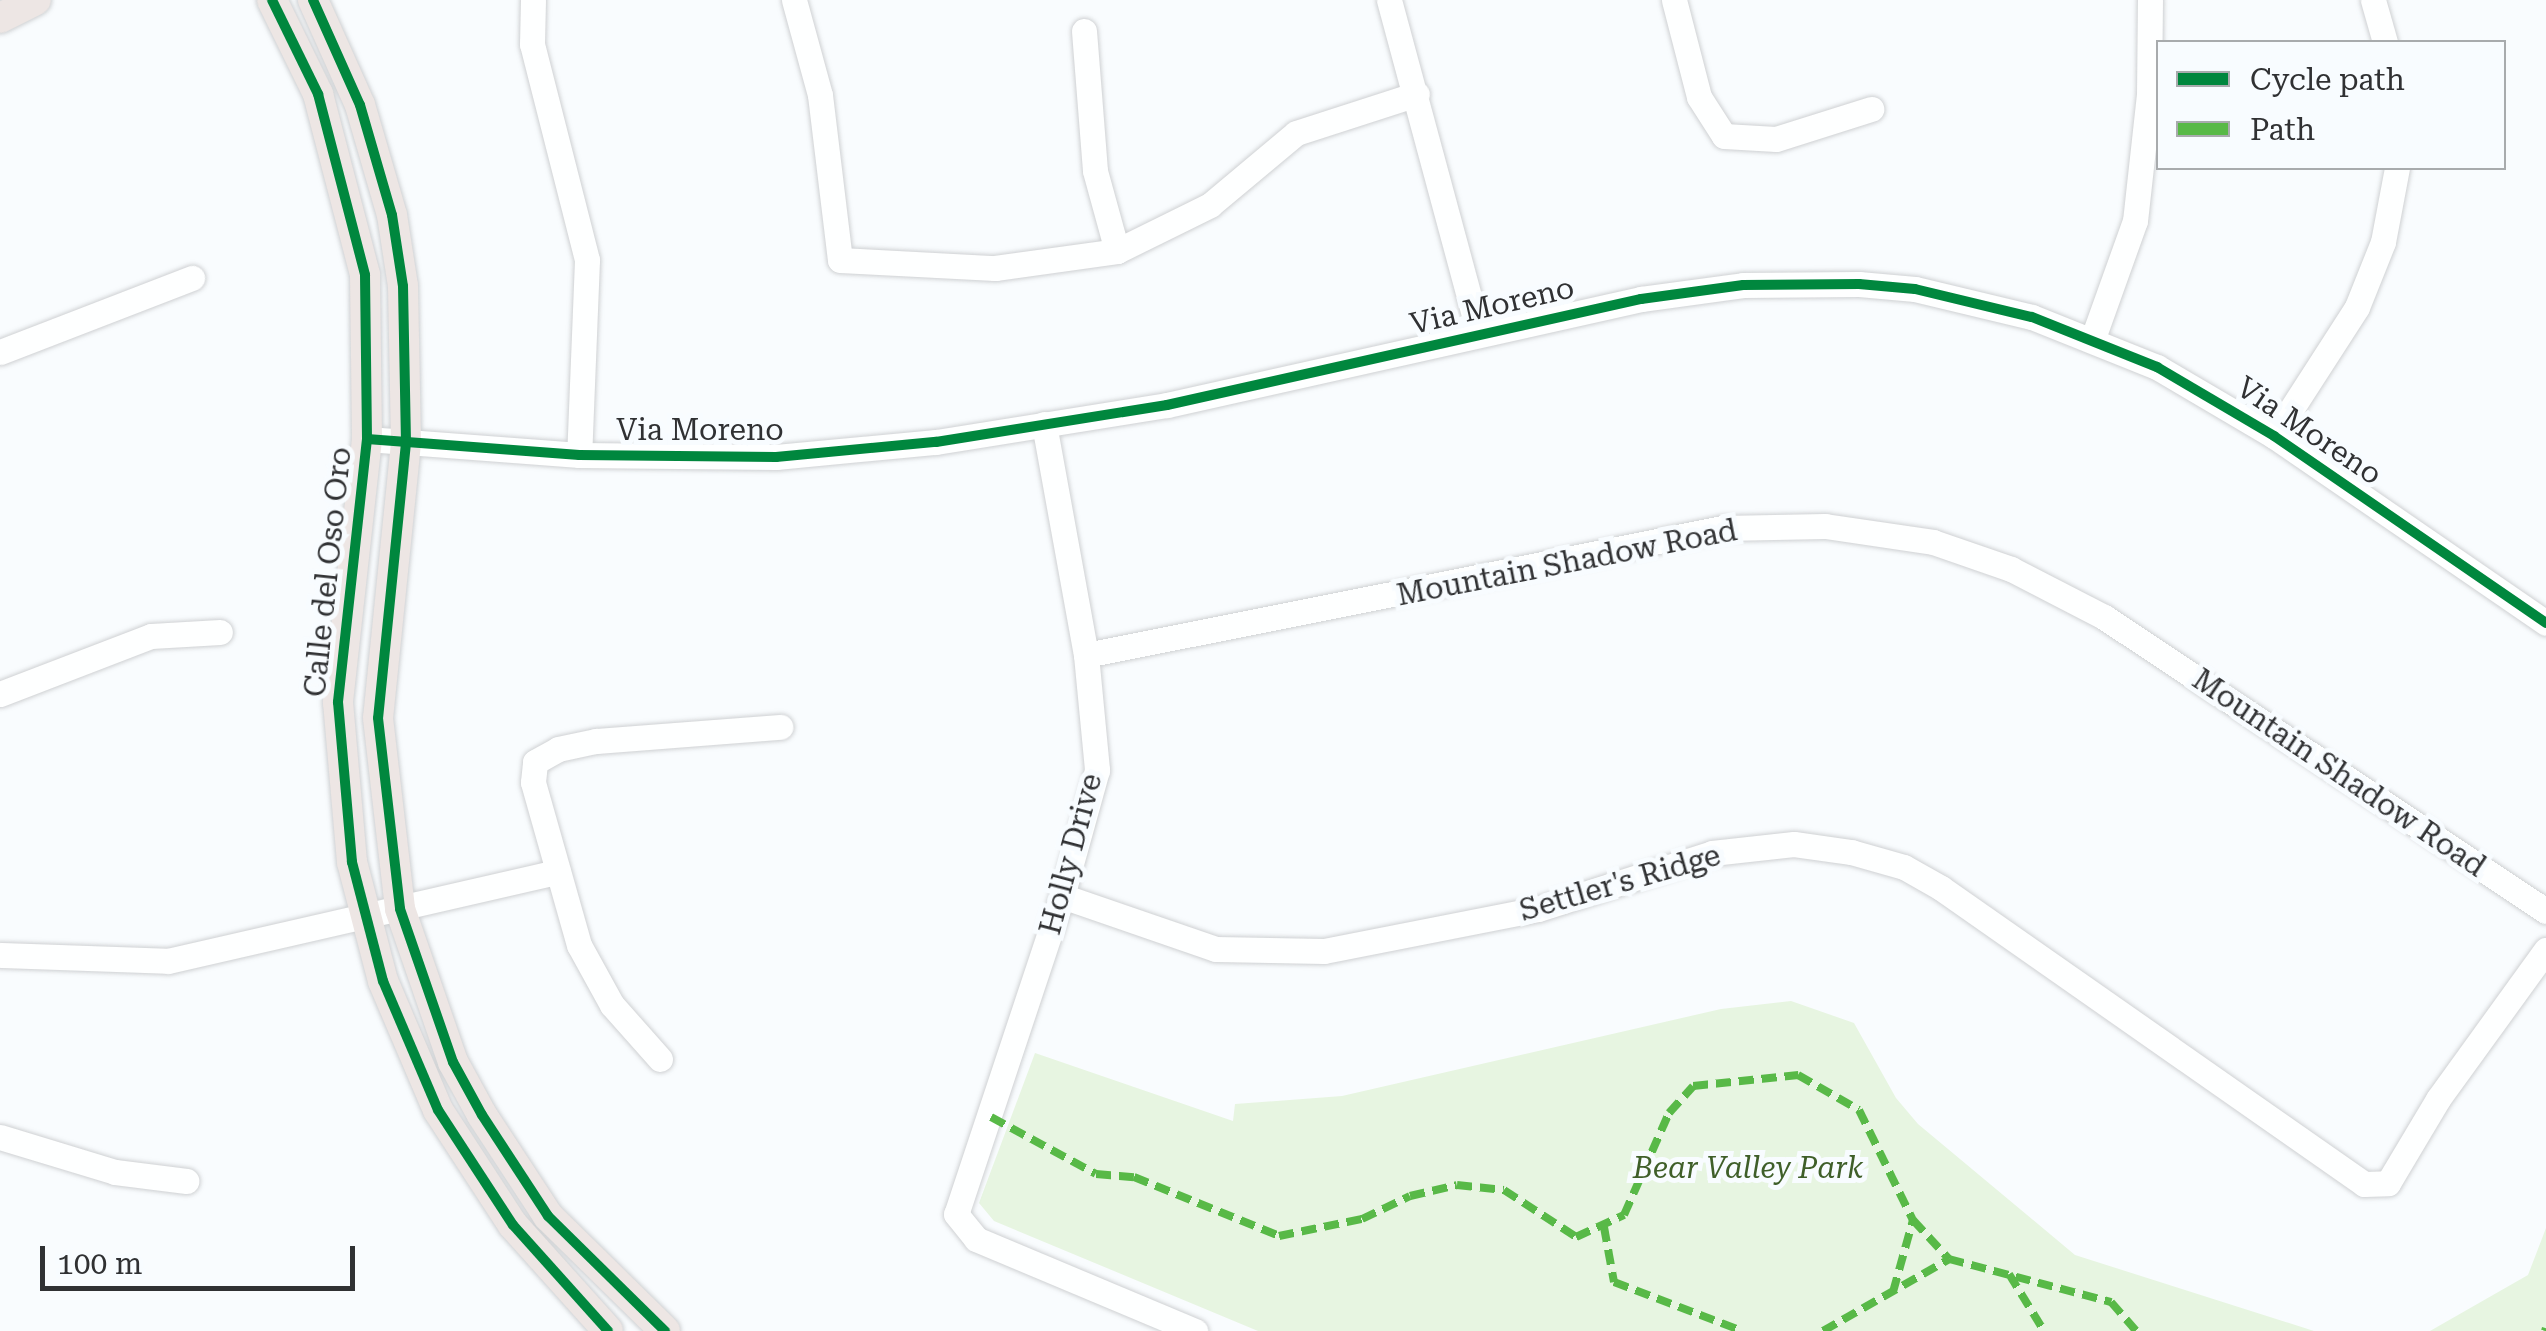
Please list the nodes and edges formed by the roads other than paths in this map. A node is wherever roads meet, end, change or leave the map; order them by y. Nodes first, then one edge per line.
1 (36, 0) edge
2 (272, 0) edge
3 (313, 0) edge
4 (533, 0) edge
5 (794, 0) edge
6 (1390, 0) edge
7 (1674, 0) edge
8 (2150, 0) edge
9 (2373, 0) edge
10 (0, 18) edge
11 (1084, 31) dead end
12 (2385, 40) edge
13 (1417, 94) junction
14 (1872, 109) dead end
15 (2397, 170) edge
16 (1118, 251) junction
17 (192, 278) dead end
18 (1479, 334) junction
19 (2093, 338) junction
20 (0, 352) edge
21 (1044, 424) junction
22 (2274, 436) junction
23 (368, 438) junction
24 (406, 444) junction
25 (579, 454) junction
26 (2546, 623) edge
27 (220, 632) dead end
28 (1086, 655) junction
29 (0, 694) edge
30 (780, 728) dead end
31 (558, 872) junction
32 (1062, 896) junction
33 (400, 909) junction
34 (2546, 911) edge
35 (366, 916) junction
36 (2546, 950) edge
37 (0, 956) edge
38 (660, 1059) dead end
39 (0, 1137) edge
40 (186, 1181) dead end
41 (631, 1321) edge
42 (608, 1331) edge
43 (665, 1331) edge
44 (1195, 1331) edge

1 - 10 main road
2 - 23 main road, Calle del Oso Oro
3 - 24 main road, Calle del Oso Oro
4 - 25 street
5 - 16 street
6 - 13 street
7 - 14 street
8 - 19 street
9 - 12 street
11 - 16 street
13 - 16 street
13 - 18 street
15 - 22 street
17 - 20 street
18 - 19 street, Via Moreno
18 - 21 street, Via Moreno
19 - 22 street, Via Moreno
21 - 25 street, Via Moreno
21 - 28 street, Holly Drive
22 - 26 street, Via Moreno
23 - 24 street, Via Moreno
23 - 35 main road, Calle del Oso Oro
24 - 25 street, Via Moreno
24 - 33 main road, Calle del Oso Oro
27 - 29 street
28 - 32 street, Holly Drive
28 - 34 street, Mountain Shadow Road
30 - 31 street
31 - 33 street
31 - 38 street
32 - 36 street, Settler's Ridge
32 - 44 street, Holly Drive
33 - 35 street
33 - 41 main road, Calle del Oso Oro
35 - 37 street
35 - 42 main road, Calle del Oso Oro
39 - 40 street
41 - 43 main road, Calle del Oso Oro

